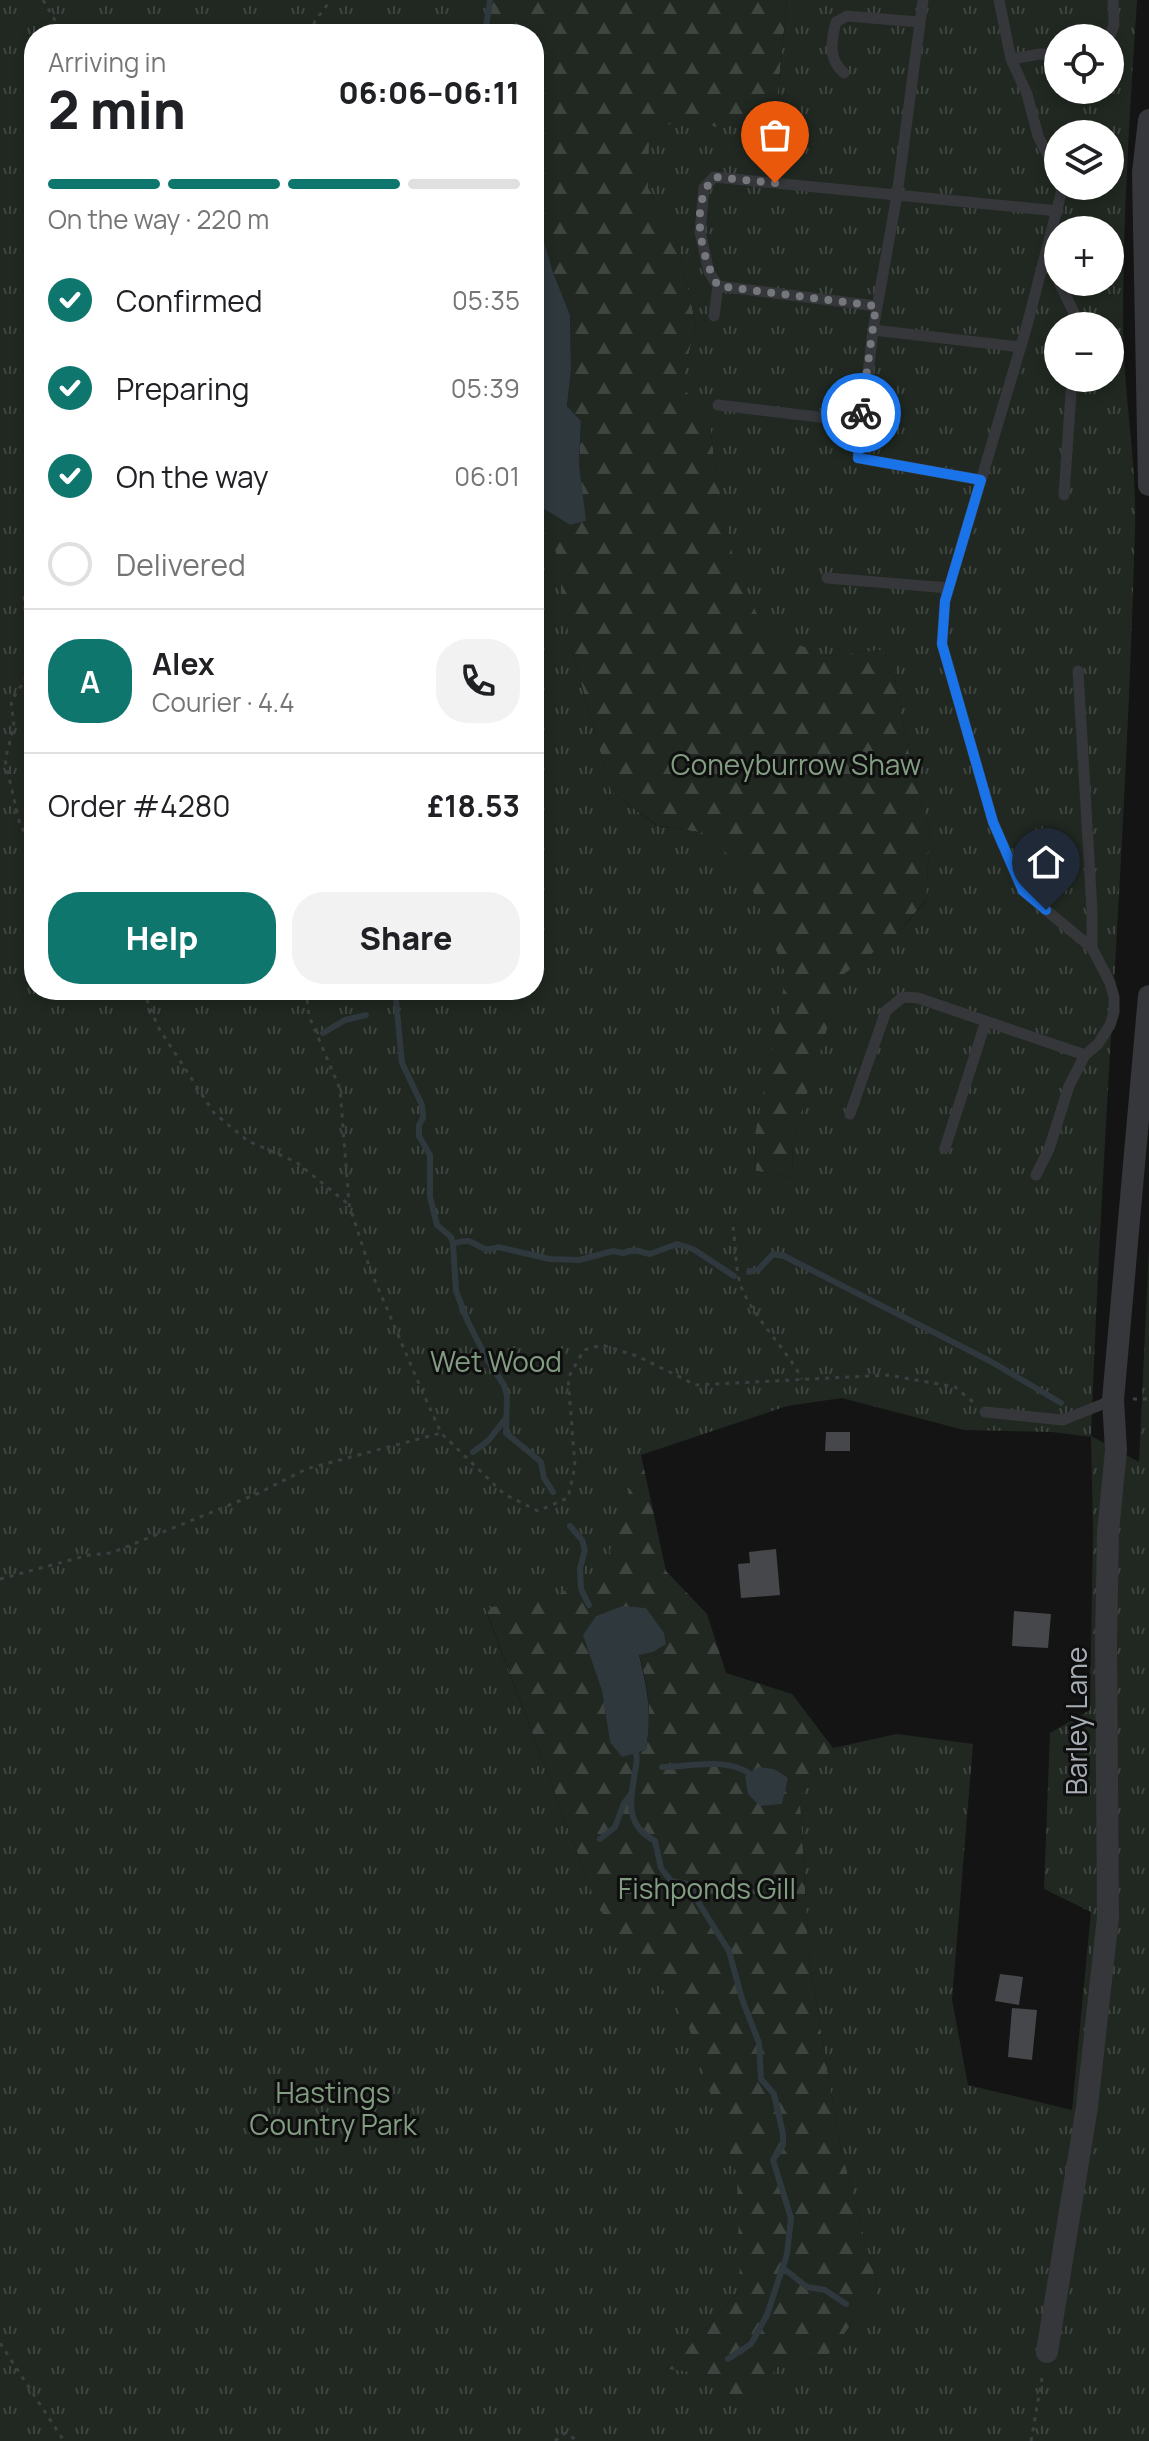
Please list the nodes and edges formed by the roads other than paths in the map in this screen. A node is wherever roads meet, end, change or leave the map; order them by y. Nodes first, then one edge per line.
1 (923, 0) edge
2 (999, 0) edge
3 (1113, 0) edge
4 (919, 22) junction
5 (1114, 24) edge
6 (1044, 54) edge
7 (1011, 59) junction
8 (844, 73) dead end
9 (1149, 120) edge
10 (1044, 148) edge
11 (897, 195) junction
12 (1060, 200) edge
13 (1058, 211) junction
14 (1041, 272) junction
15 (1044, 273) edge
16 (718, 286) junction
17 (876, 306) junction
18 (714, 316) dead end
19 (873, 330) junction
20 (1020, 347) junction
21 (1071, 392) edge
22 (718, 405) dead end
23 (860, 422) junction
24 (981, 480) junction
25 (1149, 485) edge
26 (1064, 495) dead end
27 (827, 578) dead end
28 (949, 588) junction
29 (1078, 671) dead end
30 (1092, 948) junction
31 (1149, 996) edge
32 (986, 1021) junction
33 (1085, 1055) junction
34 (850, 1114) dead end
35 (945, 1148) dead end
36 (1036, 1175) dead end
37 (1113, 1400) junction
38 (985, 1412) road end
39 (1047, 2352) road end

1 - 4 lane
2 - 7 lane
3 - 5 lane
4 - 8 lane
4 - 11 lane
6 - 7 lane
7 - 10 lane
9 - 25 street
11 - 13 lane
11 - 16 lane
11 - 17 lane
12 - 13 lane
13 - 14 lane
14 - 15 lane
14 - 20 lane
16 - 17 lane
16 - 18 lane
17 - 19 lane
19 - 20 lane
19 - 23 lane
20 - 24 lane
21 - 26 lane
22 - 23 lane
23 - 24 lane
24 - 28 lane
27 - 28 lane
28 - 30 lane
29 - 30 lane
30 - 33 lane
31 - 37 street, Barley Lane
32 - 33 lane
32 - 34 lane
32 - 35 lane
33 - 36 lane
37 - 38 lane
37 - 39 street, Barley Lane

